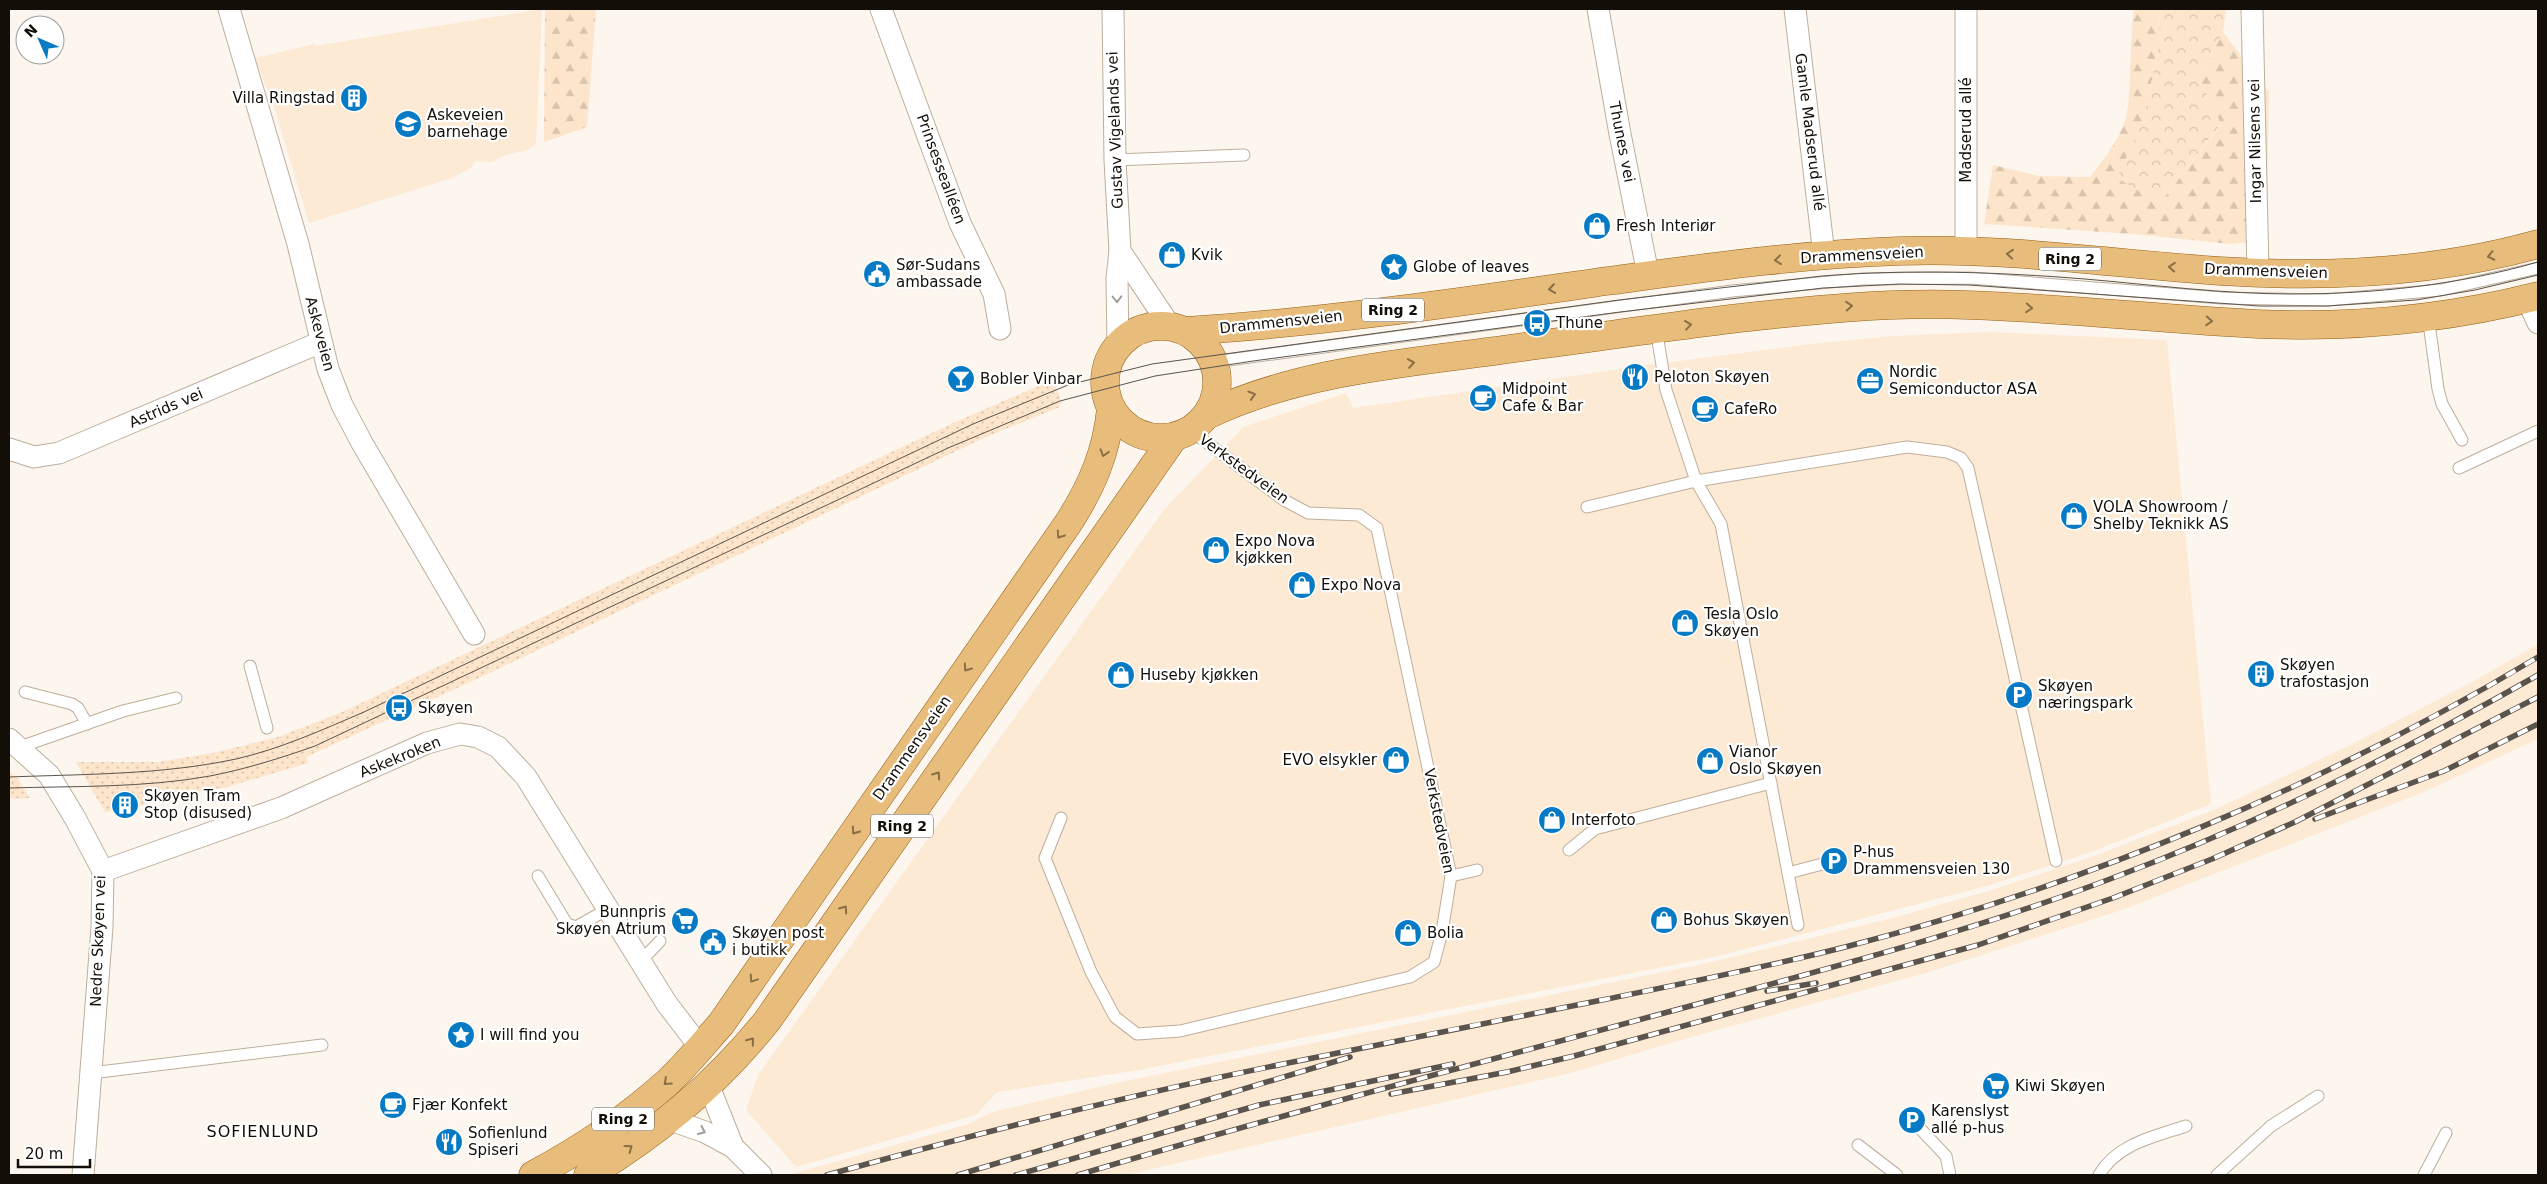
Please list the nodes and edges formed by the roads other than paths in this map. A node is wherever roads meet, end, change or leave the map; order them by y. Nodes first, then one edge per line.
1 (229, 9) edge
2 (881, 9) edge
3 (1112, 9) edge
4 (1598, 9) edge
5 (1795, 9) edge
6 (1966, 9) edge
7 (2252, 9) edge
8 (1244, 155) dead end
9 (1115, 160) junction
10 (2538, 244) edge
11 (1120, 251) junction
12 (1966, 251) junction
13 (1824, 255) junction
14 (2538, 268) edge
15 (2258, 272) junction
16 (1648, 274) junction
17 (2532, 298) edge
18 (2428, 316) junction
19 (2538, 323) edge
20 (1656, 328) junction
21 (1000, 329) dead end
22 (1178, 329) junction
23 (321, 342) junction
24 (1118, 347) junction
25 (1214, 362) junction
26 (1112, 408) junction
27 (1190, 427) junction
28 (2538, 431) edge
29 (2462, 440) dead end
30 (9, 449) edge
31 (2459, 468) dead end
32 (1696, 481) junction
33 (1587, 507) dead end
34 (474, 634) dead end
35 (250, 666) dead end
36 (25, 692) dead end
37 (176, 698) dead end
38 (87, 724) junction
39 (267, 728) dead end
40 (14, 743) edge
41 (1771, 783) junction
42 (1061, 818) dead end
43 (1569, 850) dead end
44 (1834, 861) dead end
45 (2056, 862) dead end
46 (1477, 870) dead end
47 (103, 871) junction
48 (1788, 873) junction
49 (538, 876) dead end
50 (1451, 876) junction
51 (608, 910) junction
52 (1798, 925) dead end
53 (660, 941) dead end
54 (641, 961) junction
55 (322, 1045) dead end
56 (700, 1047) junction
57 (91, 1073) junction
58 (708, 1084) junction
59 (2318, 1096) dead end
60 (668, 1119) junction
61 (1912, 1120) dead end
62 (2186, 1126) dead end
63 (2446, 1133) dead end
64 (1858, 1145) dead end
65 (733, 1147) junction
66 (84, 1175) edge
67 (533, 1175) edge
68 (588, 1175) edge
69 (761, 1175) edge
70 (1897, 1175) edge
71 (1950, 1175) edge
72 (2099, 1175) edge
73 (2218, 1175) edge
74 (2424, 1175) edge

1 - 23 street, Askeveien
2 - 21 street, Prinsessealléen
3 - 9 street, Gustav Vigelands vei
4 - 16 street, Thunes vei
5 - 13 street, Gamle Madserud allé
6 - 12 street, Madserud allé
7 - 15 street, Ingar Nilsens vei
8 - 9 lane
9 - 11 street, Gustav Vigelands vei
10 -> 15 main road, Drammensveien / Ring 2
11 - 22 street
11 -> 24 street, Gustav Vigelands vei
12 - 13 main road, Drammensveien / Ring 2
15 -> 12 main road, Drammensveien / Ring 2
13 -> 16 main road, Drammensveien / Ring 2
14 - 25 lane
16 -> 22 main road, Drammensveien / Ring 2
17 - 18 main road, Ring 2
17 - 19 street
20 -> 18 main road, Ring 2
18 - 29 lane
27 -> 20 main road, Ring 2
20 - 32 lane
22 - 24 main road
22 - 25 main road
23 - 30 street, Astrids vei
23 - 34 street, Askeveien
24 - 26 main road
25 - 27 main road
26 - 27 main road
26 -> 56 main road, Drammensveien / Ring 2
27 - 50 lane, Verkstedveien
58 -> 27 main road, Ring 2
28 - 31 lane
32 - 33 lane
32 - 41 lane
32 - 45 lane
35 - 39 lane
36 - 38 lane
37 - 38 lane
38 - 40 lane
40 - 47 street, Nedre Skøyen vei
41 - 43 lane
41 - 48 lane
42 - 50 lane, Verkstedveien
44 - 48 lane
46 - 50 lane
47 - 51 street, Askekroken
47 - 57 street, Nedre Skøyen vei
48 - 52 lane
49 - 51 lane
51 - 54 street, Askekroken
53 - 54 lane
54 - 56 street, Askekroken
55 - 57 lane
56 -> 67 main road, Drammensveien / Ring 2
57 - 66 street, Nedre Skøyen vei
58 - 60 main road, Ring 2
58 - 65 street
59 - 73 lane
60 -> 65 street
68 -> 60 main road, Ring 2
61 - 71 lane
62 - 72 lane
63 - 74 lane
64 - 70 lane
65 - 69 street

